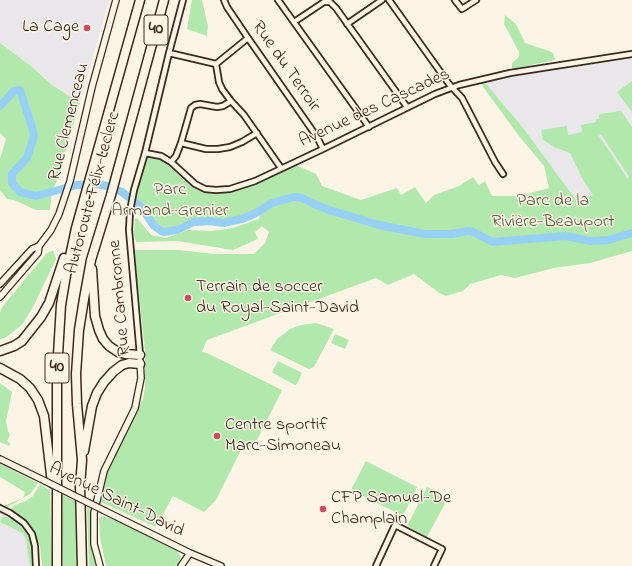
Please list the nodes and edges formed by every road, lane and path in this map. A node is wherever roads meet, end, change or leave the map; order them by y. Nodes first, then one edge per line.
1 (116, 0) edge
2 (140, 0) edge
3 (164, 0) edge
4 (183, 0) edge
5 (224, 0) edge
6 (278, 0) edge
7 (382, 0) edge
8 (390, 0) edge
9 (455, 0) edge
10 (476, 0) edge
11 (294, 22) junction
12 (347, 24) junction
13 (248, 38) junction
14 (169, 53) junction
15 (632, 54) edge
16 (216, 64) junction
17 (453, 87) junction
18 (231, 101) junction
19 (407, 107) junction
20 (369, 127) junction
21 (257, 133) junction
22 (181, 143) junction
23 (323, 149) junction
24 (145, 153) junction
25 (170, 162) junction
26 (281, 168) junction
27 (503, 174) dead end
28 (76, 228) junction
29 (39, 246) junction
30 (91, 260) junction
31 (0, 284) edge
32 (0, 297) edge
33 (0, 351) edge
34 (140, 355) junction
35 (140, 364) junction
36 (0, 368) edge
37 (0, 459) edge
38 (82, 460) junction
39 (0, 508) edge
40 (56, 511) junction
41 (190, 553) junction
42 (36, 566) edge
43 (58, 566) edge
44 (82, 566) edge
45 (100, 566) edge
46 (181, 566) edge
47 (221, 566) edge
48 (376, 566) edge
49 (434, 566) edge

1 - 29 street, Rue Clemenceau
2 - 28 highway, Autoroute Félix-Leclerc / 40
3 - 30 highway, Autoroute Félix-Leclerc / 40
4 - 14 street, Rue Cambronne
5 - 13 street, Rue du Terroir
6 - 11 street
7 - 12 street
8 - 17 street
9 - 10 street
11 - 12 street
11 - 20 street
12 - 19 street
13 - 16 street
13 - 23 street, Rue du Terroir
14 - 16 street
14 - 24 street, Rue Cambronne
15 - 17 street, Avenue des Cascades
16 - 18 street
17 - 19 street, Avenue des Cascades
17 - 27 street
18 - 21 street
18 - 22 street
19 - 20 street, Avenue des Cascades
20 - 23 street, Avenue des Cascades
21 - 22 street
21 - 26 street
22 - 25 street
23 - 26 street, Avenue des Cascades
24 - 25 street, Avenue des Cascades
24 - 34 street, Rue Cambronne
25 - 26 street, Avenue des Cascades
28 - 33 highway
28 - 40 highway, Autoroute Félix-Leclerc / 40
29 - 31 street, Rue Clemenceau
29 - 32 street, Rue Clemenceau
30 - 34 highway
30 - 38 highway, Autoroute Félix-Leclerc / 40
34 - 35 street, Rue Cambronne
35 - 38 highway
35 - 45 street, Rue Cambronne
36 - 40 highway
37 - 41 street, Avenue Saint-David, bridge
38 - 44 highway, Autoroute Félix-Leclerc / 40
39 - 42 street
40 - 43 highway, Autoroute Félix-Leclerc / 40
41 - 46 street
41 - 47 street, Avenue Saint-David
48 - 49 street

